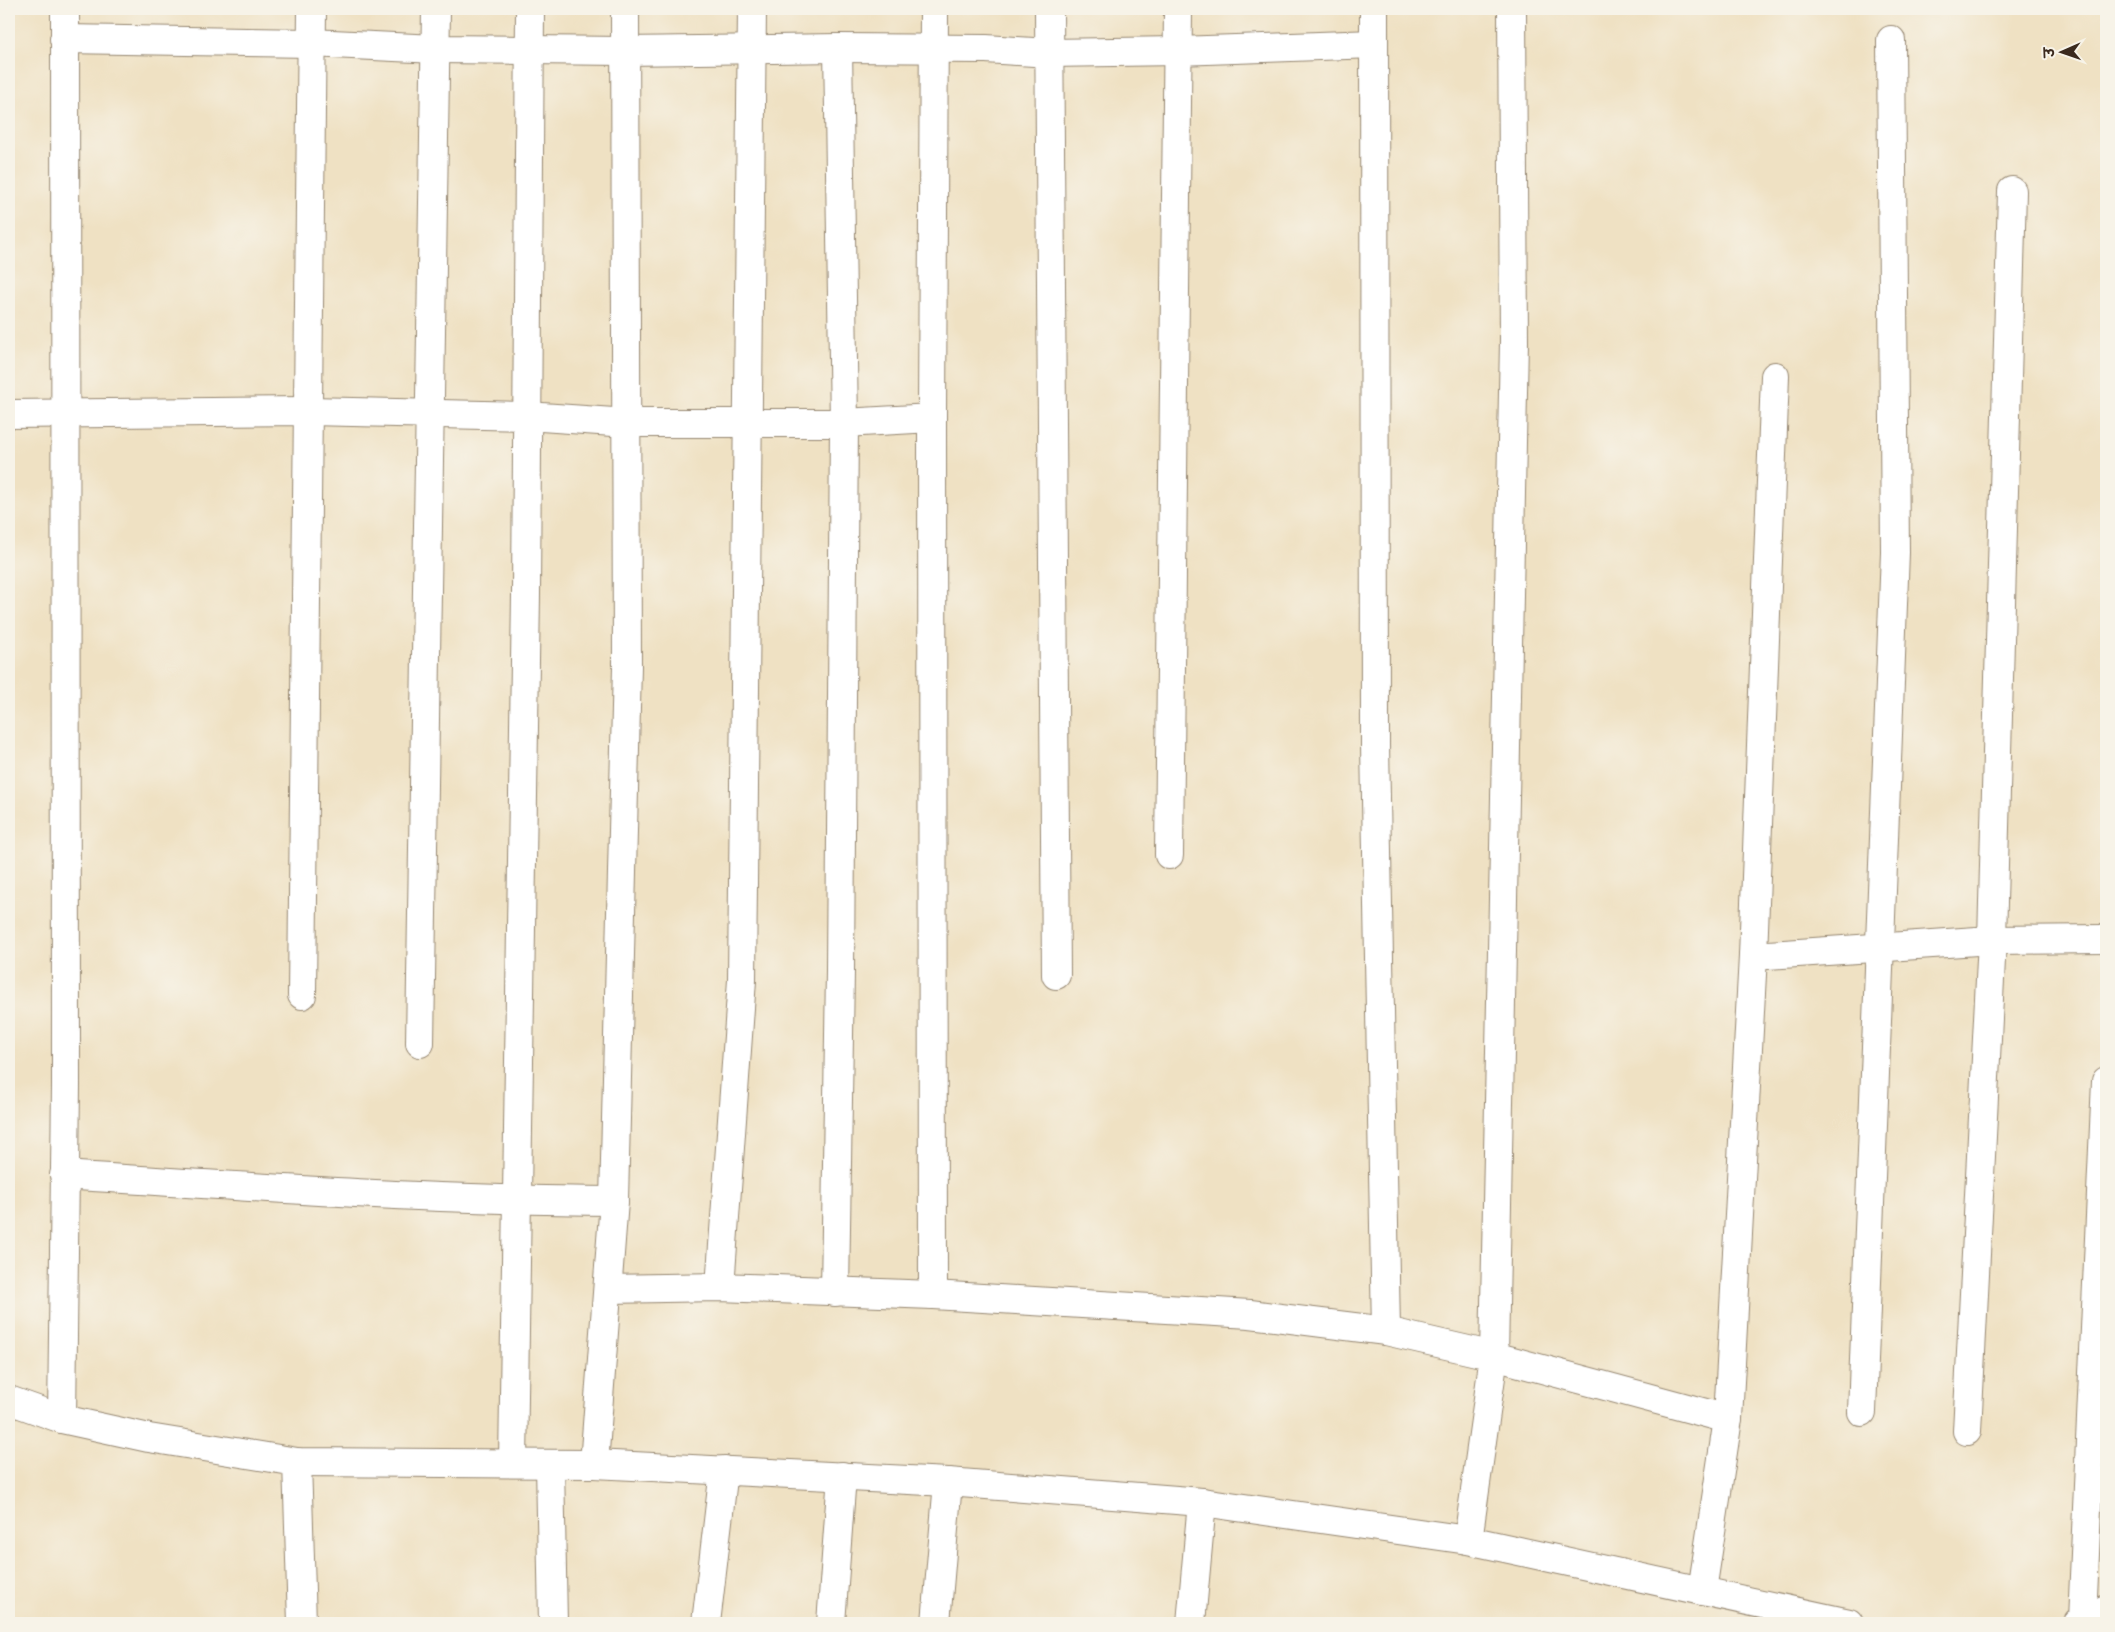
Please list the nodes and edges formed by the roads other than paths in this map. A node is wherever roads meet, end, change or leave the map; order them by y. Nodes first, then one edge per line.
1 (65, 9) edge
2 (312, 9) edge
3 (436, 9) edge
4 (530, 9) edge
5 (625, 9) edge
6 (752, 9) edge
7 (934, 9) edge
8 (1049, 9) edge
9 (1178, 9) edge
10 (1374, 9) edge
11 (1512, 9) edge
12 (64, 39) junction
13 (1891, 40) dead end
14 (311, 42) junction
15 (1374, 44) junction
16 (838, 48) junction
17 (436, 49) junction
18 (530, 49) junction
19 (934, 49) junction
20 (753, 50) junction
21 (625, 51) junction
22 (1178, 51) junction
23 (1049, 53) junction
24 (2012, 191) dead end
25 (1775, 376) dead end
26 (309, 411) junction
27 (429, 413) junction
28 (9, 414) edge
29 (65, 415) junction
30 (527, 416) junction
31 (932, 418) junction
32 (746, 422) junction
33 (628, 423) junction
34 (844, 423) junction
35 (1169, 855) dead end
36 (2106, 938) edge
37 (1992, 940) junction
38 (1879, 949) junction
39 (1753, 956) junction
40 (1056, 975) dead end
41 (302, 995) dead end
42 (420, 1043) dead end
43 (2106, 1081) edge
44 (64, 1175) junction
45 (518, 1200) junction
46 (614, 1201) junction
47 (720, 1287) junction
48 (608, 1289) junction
49 (835, 1292) junction
50 (933, 1295) junction
51 (1386, 1331) junction
52 (1494, 1356) junction
53 (9, 1400) edge
54 (1862, 1412) dead end
55 (62, 1419) junction
56 (1728, 1419) junction
57 (1967, 1431) dead end
58 (297, 1462) junction
59 (513, 1463) junction
60 (550, 1464) junction
61 (594, 1464) junction
62 (724, 1470) junction
63 (842, 1476) junction
64 (948, 1482) junction
65 (1202, 1502) junction
66 (1468, 1540) junction
67 (1702, 1591) junction
68 (2106, 1610) edge
69 (2080, 1622) edge
70 (302, 1623) edge
71 (553, 1623) edge
72 (706, 1623) edge
73 (831, 1623) edge
74 (936, 1623) edge
75 (1191, 1623) edge
76 (1849, 1623) edge

1 - 12 street
2 - 14 street
3 - 17 street
4 - 18 street
5 - 21 street
6 - 20 street
7 - 19 street
8 - 23 street
9 - 22 street
10 - 15 street
11 - 52 street
12 - 14 street
12 - 29 street
13 - 38 street
14 - 17 street
14 - 26 street
15 - 22 street
15 - 51 street
16 - 19 street
16 - 20 street
16 - 34 street
17 - 18 street
17 - 27 street
18 - 21 street
18 - 30 street
19 - 23 street
19 - 31 street
20 - 21 street
20 - 32 street
21 - 33 street
22 - 23 street
22 - 35 street
23 - 40 street
24 - 37 street
25 - 39 street
26 - 27 street
26 - 29 street
26 - 41 street
27 - 30 street
27 - 42 street
28 - 29 street
29 - 44 street
30 - 33 street
30 - 45 street
31 - 34 street
31 - 50 street
32 - 33 street
32 - 34 street
32 - 47 street
33 - 46 street
34 - 49 street
36 - 37 street
37 - 38 street
37 - 57 street
38 - 39 street
38 - 54 street
39 - 56 street
43 - 69 street
44 - 45 street
44 - 55 street
45 - 46 street
45 - 59 street
46 - 48 street
47 - 48 street
47 - 49 street
48 - 61 street
49 - 50 street
50 - 51 street
51 - 52 street
52 - 56 street
52 - 66 street
53 - 55 street
55 - 58 street
56 - 67 street
58 - 59 street
58 - 70 street
59 - 60 street
60 - 61 street
60 - 71 street
61 - 62 street
62 - 63 street
62 - 72 street
63 - 64 street
63 - 73 street
64 - 65 street
64 - 74 street
65 - 66 street
65 - 75 street
66 - 67 street
67 - 76 street
68 - 69 street

